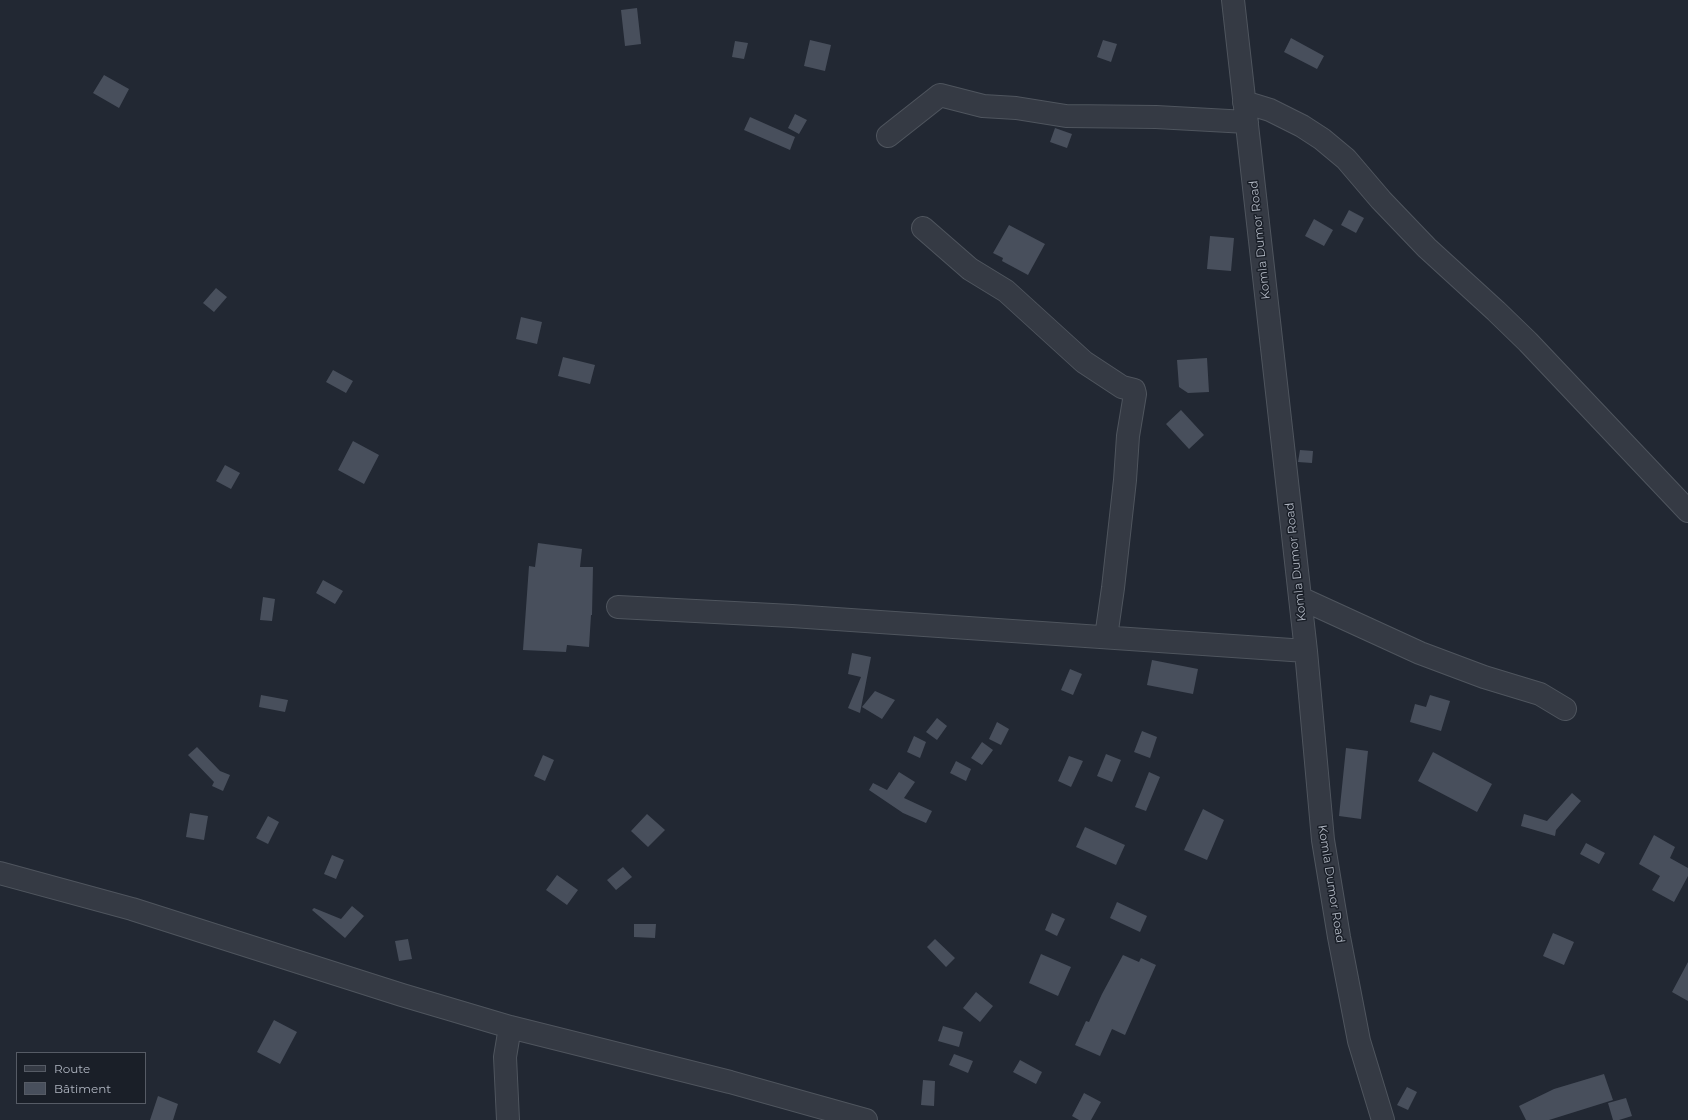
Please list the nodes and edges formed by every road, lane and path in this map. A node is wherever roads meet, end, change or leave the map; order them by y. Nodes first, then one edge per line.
1 (1233, 0) edge
2 (1245, 112) junction
3 (888, 136) dead end
4 (923, 228) dead end
5 (1688, 510) edge
6 (1300, 598) junction
7 (618, 608) dead end
8 (1106, 637) junction
9 (1306, 651) junction
10 (1565, 709) dead end
11 (0, 873) edge
12 (510, 1027) junction
13 (1379, 1118) edge
14 (508, 1120) edge
15 (866, 1120) edge

1 - 2 street, Komla Dumor Road
2 - 3 street
2 - 5 street
2 - 6 street, Komla Dumor Road
4 - 8 street
6 - 9 street, Komla Dumor Road
6 - 10 street
7 - 8 street
8 - 9 street
9 - 13 street, Komla Dumor Road
11 - 12 street
12 - 14 street
12 - 15 street

